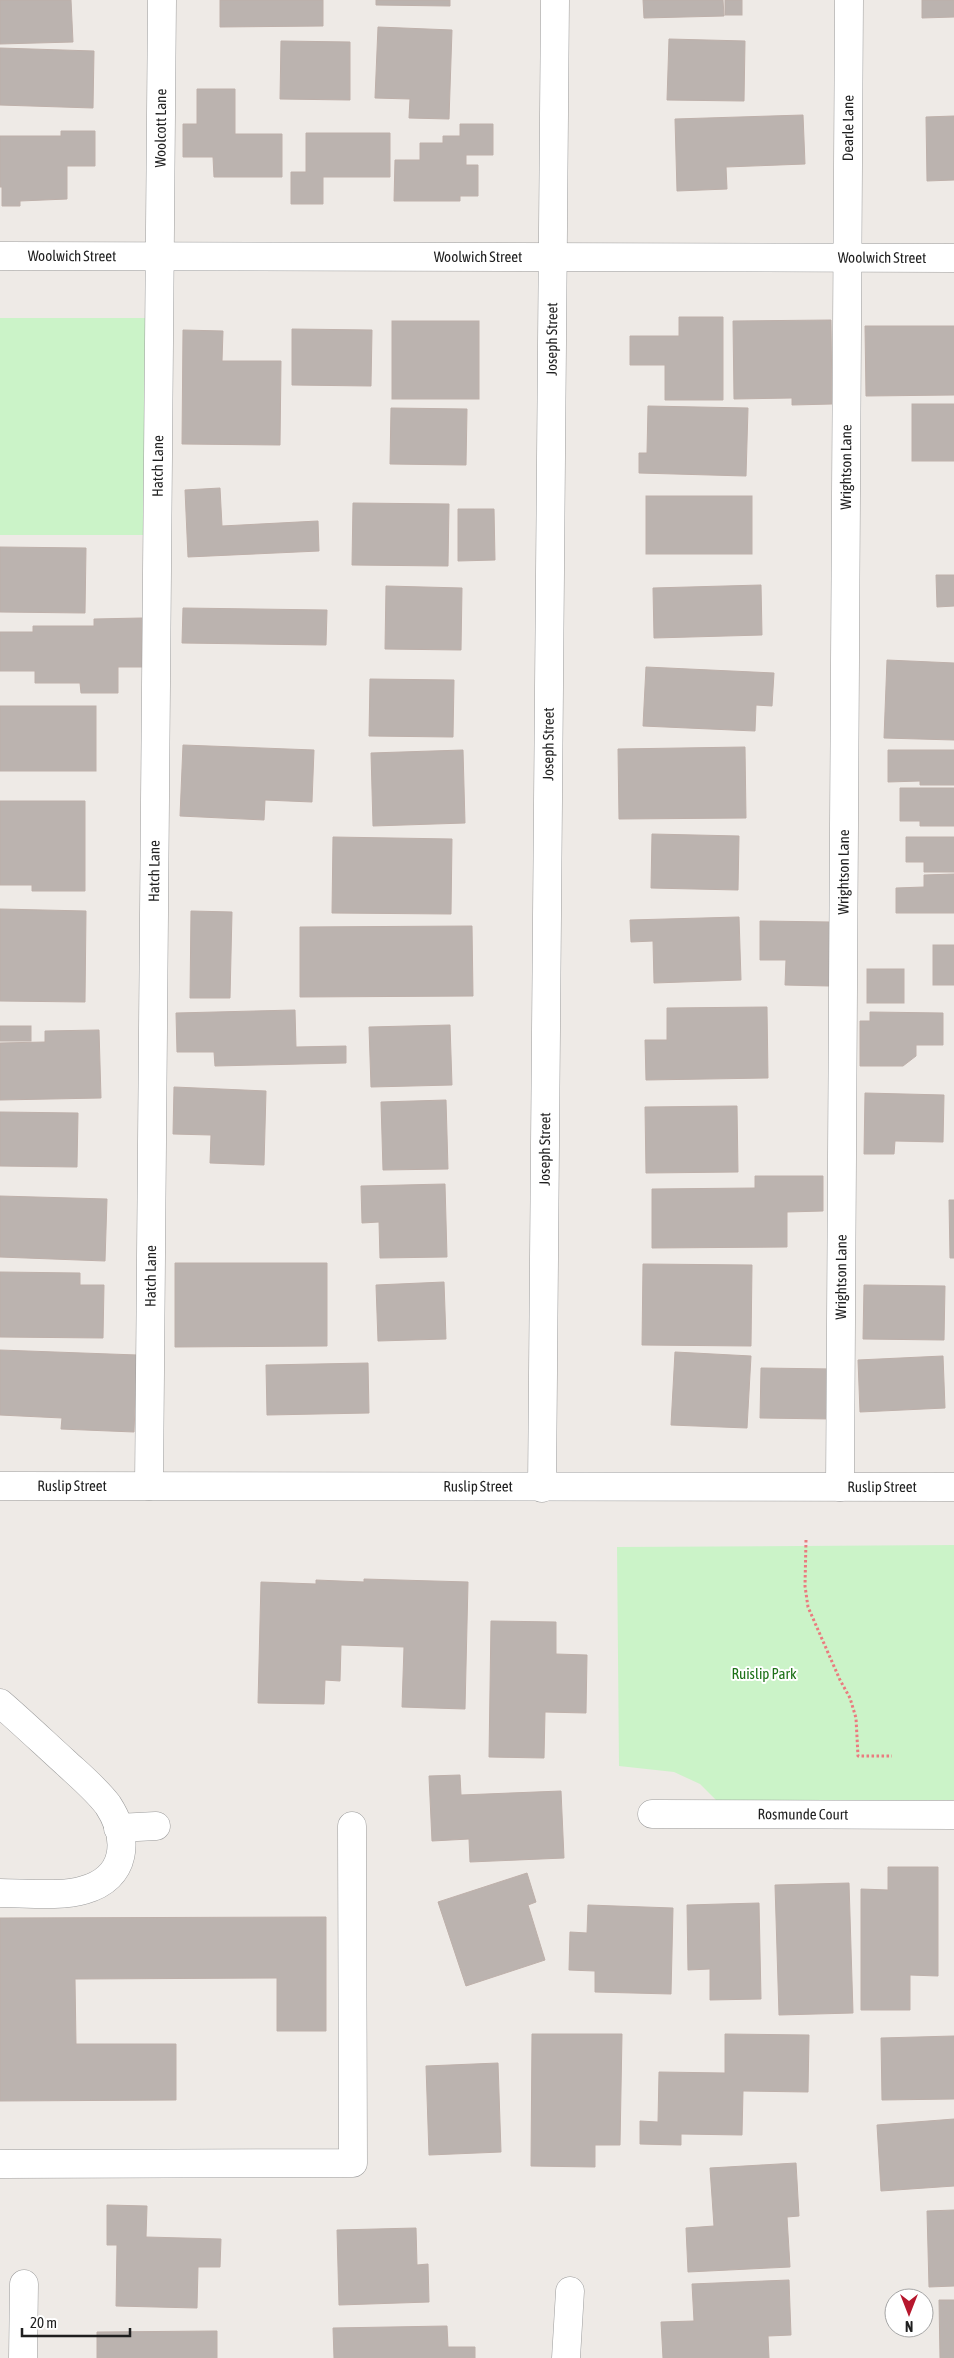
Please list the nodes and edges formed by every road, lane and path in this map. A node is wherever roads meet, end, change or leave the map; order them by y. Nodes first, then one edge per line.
1 (162, 0) edge
2 (555, 0) edge
3 (849, 0) edge
4 (0, 256) edge
5 (160, 256) junction
6 (554, 257) junction
7 (847, 257) junction
8 (954, 258) edge
9 (0, 1486) edge
10 (149, 1486) junction
11 (840, 1486) junction
12 (954, 1487) edge
13 (542, 1488) junction
14 (806, 1540) dead end
15 (0, 1703) edge
16 (892, 1756) dead end
17 (652, 1814) dead end
18 (954, 1815) edge
19 (156, 1826) dead end
20 (352, 1826) dead end
21 (118, 1828) junction
22 (0, 1893) edge
23 (0, 2164) edge
24 (24, 2284) dead end
25 (570, 2291) dead end
26 (23, 2358) edge
27 (566, 2358) edge

1 - 5 street, Woolcott Lane
2 - 6 street, Joseph Street
3 - 7 street, Dearle Lane
4 - 5 street, Woolwich Street
5 - 6 street, Woolwich Street
5 - 10 street, Hatch Lane
6 - 7 street, Woolwich Street
6 - 13 street, Joseph Street
7 - 8 street, Woolwich Street
7 - 11 street, Wrightson Lane
9 - 10 street, Ruslip Street
10 - 13 street, Ruslip Street
11 - 12 street, Ruslip Street
11 - 13 street, Ruslip Street
14 - 16 path
15 - 21 street
17 - 18 street, Rosmunde Court
19 - 21 street
20 - 23 street
21 - 22 street
24 - 26 street
25 - 27 street

